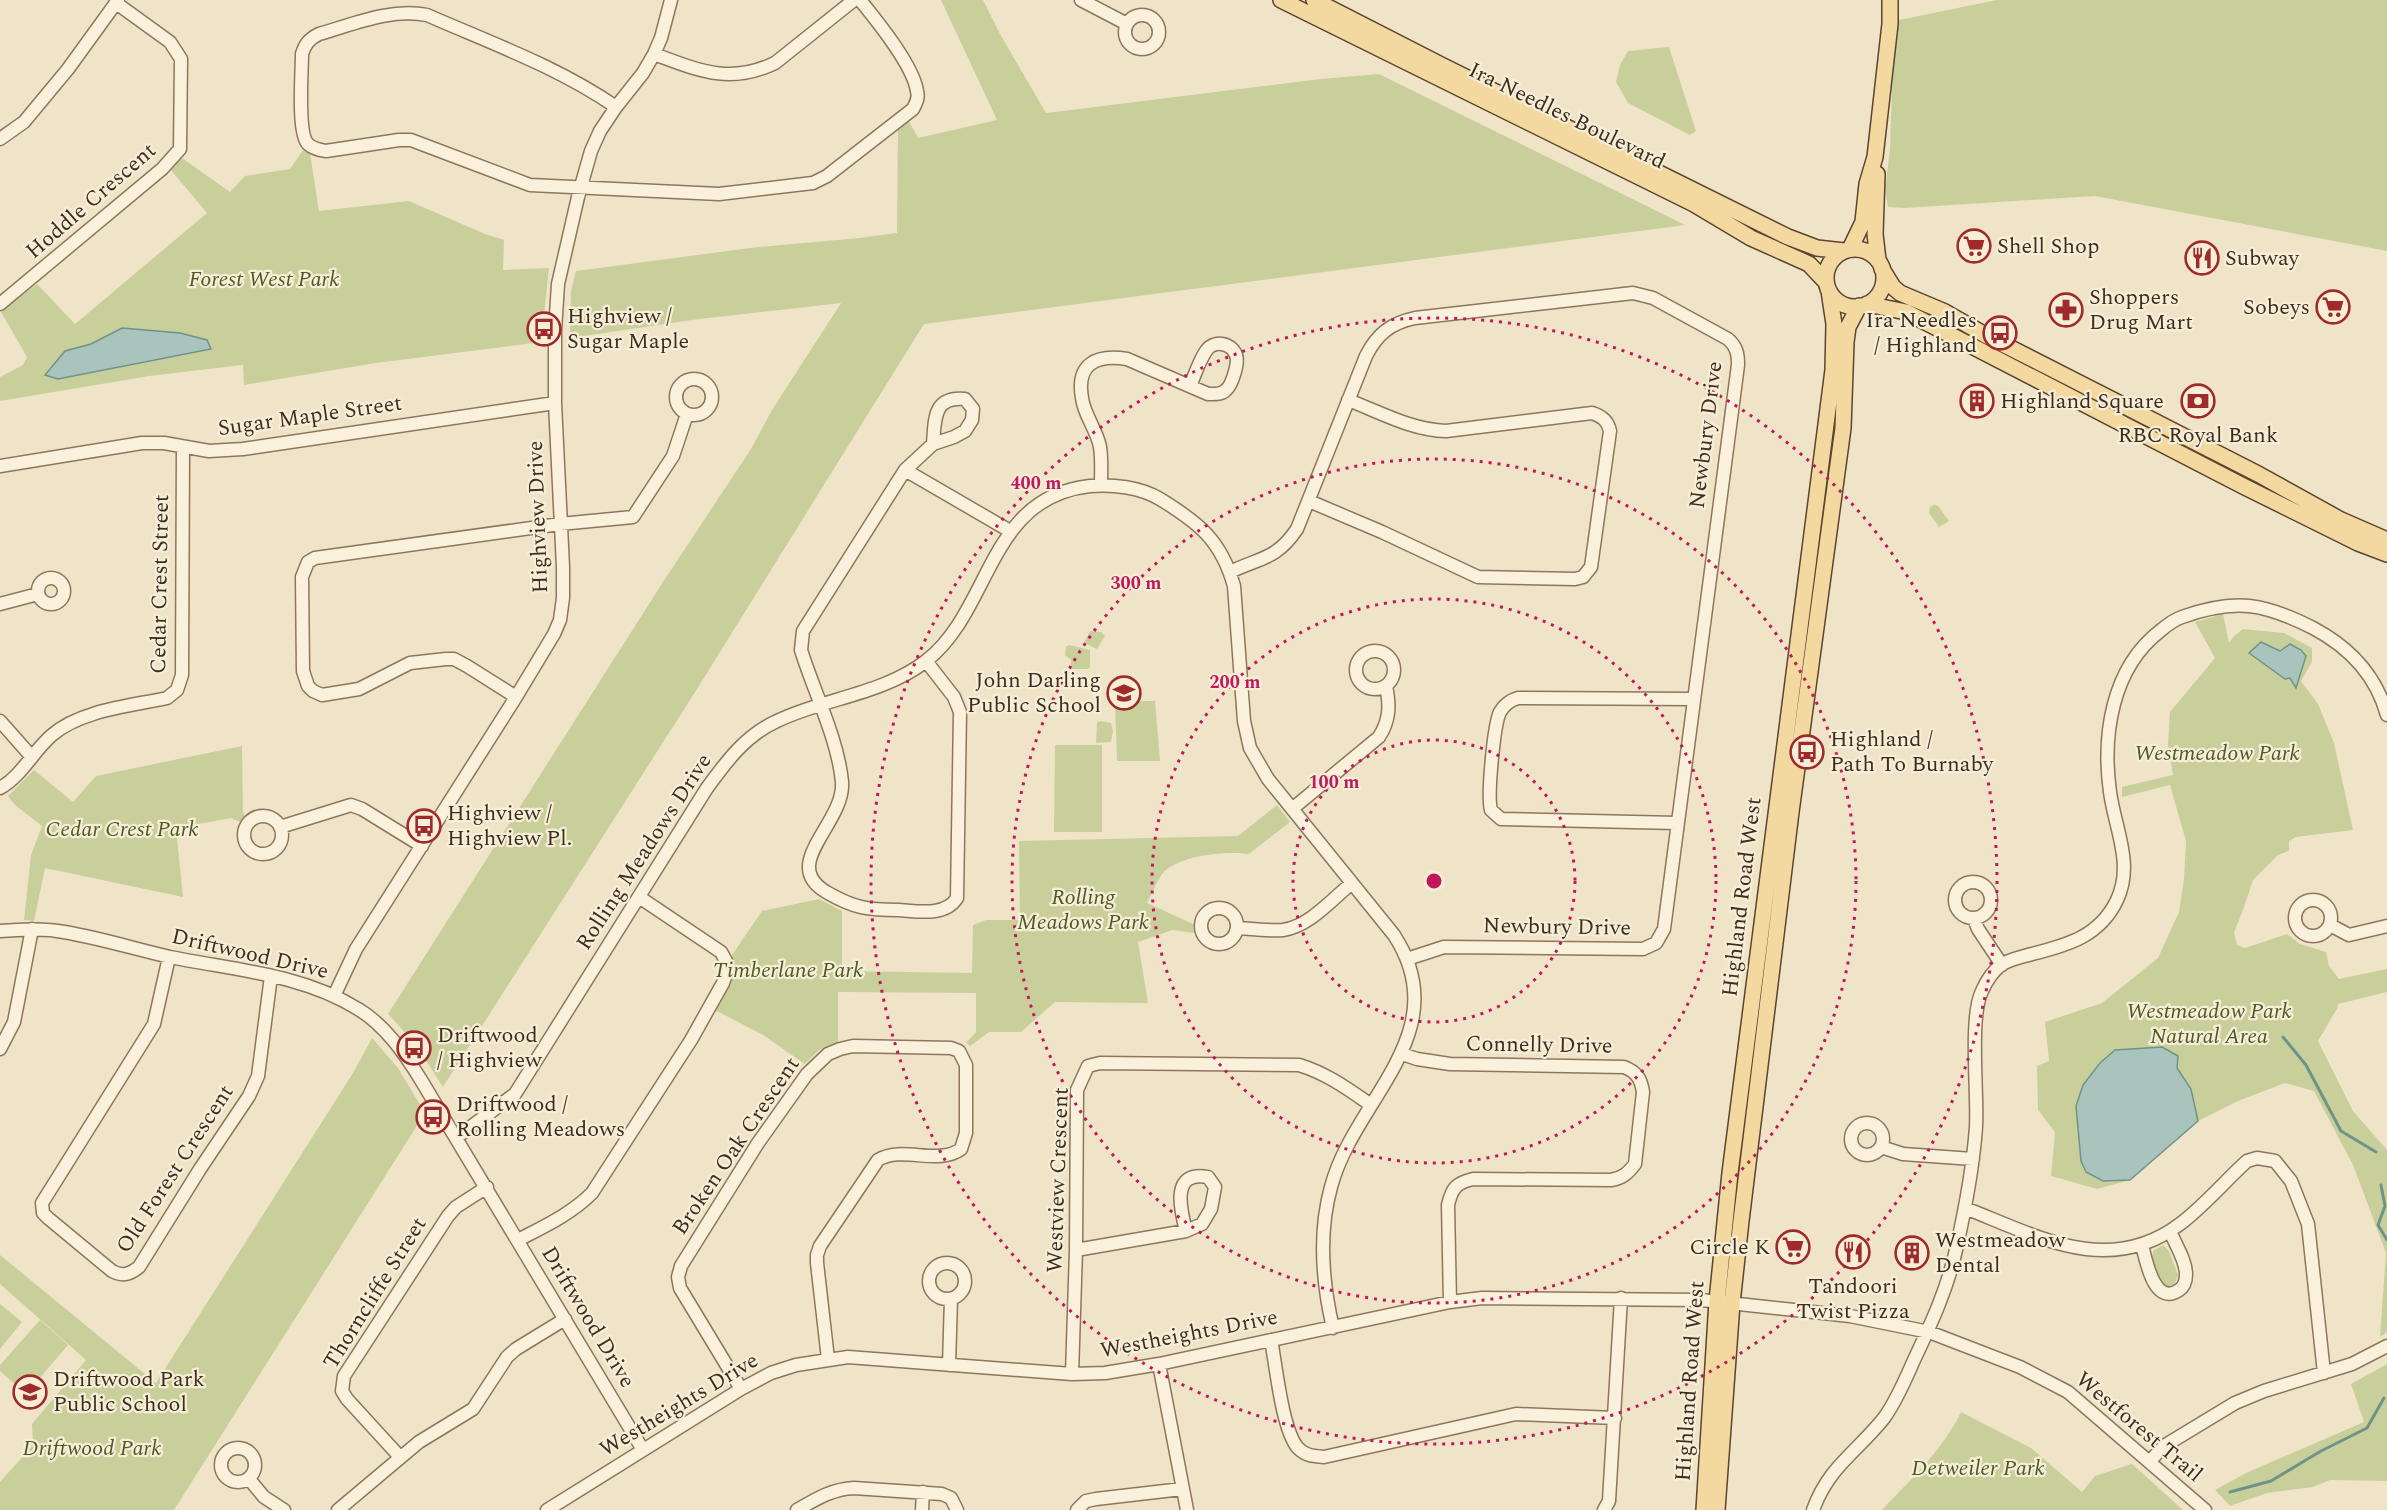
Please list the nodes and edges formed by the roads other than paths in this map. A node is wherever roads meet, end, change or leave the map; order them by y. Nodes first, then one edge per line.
1 (671, 0) edge
2 (854, 0) edge
3 (860, 0) edge
4 (1081, 0) edge
5 (1281, 0) edge
6 (1314, 0) edge
7 (1890, 0) edge
8 (117, 1) edge
9 (1127, 24) dead end
10 (654, 54) junction
11 (616, 107) junction
12 (0, 139) edge
13 (1875, 157) junction
14 (580, 188) junction
15 (1847, 250) junction
16 (1880, 265) junction
17 (1828, 286) junction
18 (0, 304) edge
19 (1863, 305) junction
20 (1190, 386) junction
21 (1348, 400) junction
22 (555, 403) junction
23 (687, 414) dead end
24 (933, 444) dead end
25 (183, 448) junction
26 (0, 466) edge
27 (905, 470) junction
28 (1101, 485) junction
29 (1309, 501) junction
30 (560, 524) junction
31 (1010, 531) junction
32 (2387, 540) edge
33 (2387, 554) edge
34 (1230, 572) junction
35 (38, 594) dead end
36 (0, 604) edge
37 (926, 661) junction
38 (1386, 686) dead end
39 (516, 697) junction
40 (1693, 699) junction
41 (819, 704) junction
42 (2387, 715) edge
43 (0, 721) edge
44 (30, 756) junction
45 (0, 788) edge
46 (1292, 809) junction
47 (1677, 823) junction
48 (280, 827) dead end
49 (422, 846) junction
50 (1352, 884) junction
51 (639, 897) junction
52 (1974, 919) dead end
53 (2330, 926) dead end
54 (2387, 926) edge
55 (1237, 928) dead end
56 (32, 929) junction
57 (0, 931) edge
58 (169, 957) junction
59 (1407, 959) junction
60 (2002, 965) junction
61 (271, 976) junction
62 (334, 996) junction
63 (0, 1049) edge
64 (1402, 1054) junction
65 (1371, 1105) junction
66 (457, 1137) junction
67 (1881, 1147) dead end
68 (1973, 1159) junction
69 (487, 1187) junction
70 (1965, 1208) junction
71 (1186, 1230) dead end
72 (2170, 1231) junction
73 (518, 1240) junction
74 (2142, 1245) junction
75 (1076, 1250) junction
76 (1621, 1298) junction
77 (951, 1299) dead end
78 (1450, 1302) junction
79 (1725, 1302) junction
80 (565, 1319) junction
81 (1333, 1328) junction
82 (1929, 1332) junction
83 (1271, 1340) junction
84 (2387, 1346) edge
85 (828, 1359) junction
86 (1159, 1364) junction
87 (949, 1365) junction
88 (2324, 1373) junction
89 (1072, 1374) junction
90 (741, 1389) junction
91 (1615, 1418) junction
92 (643, 1450) junction
93 (400, 1457) junction
94 (2150, 1461) junction
95 (249, 1479) dead end
96 (1182, 1489) junction
97 (923, 1492) junction
98 (284, 1510) edge
99 (338, 1510) edge
100 (548, 1510) edge
101 (797, 1510) edge
102 (922, 1510) edge
103 (957, 1510) edge
104 (1077, 1510) edge
105 (1187, 1510) edge
106 (1604, 1510) edge
107 (1704, 1510) edge
108 (1717, 1510) edge
109 (1813, 1510) edge
110 (2205, 1510) edge

1 - 10 street, Highview Drive
2 - 10 street
3 - 14 street
4 - 9 street
5 - 17 main road, Ira Needles Boulevard
6 - 15 main road, Ira Needles Boulevard
7 - 13 main road
8 - 12 street
8 - 18 street, Hoddle Crescent
10 - 11 street, Highview Drive
11 - 14 street, Highview Drive
11 - 14 street
13 - 15 main road
13 - 16 main road
14 - 22 street, Highview Drive
15 - 16 main road
15 - 17 main road
16 - 19 main road
16 - 32 main road
17 - 19 main road
17 - 79 main road, Highland Road West
19 - 33 main road
19 - 79 main road, Highland Road West
20 - 20 street
20 - 28 street
21 - 29 street, Newbury Drive
21 - 29 street
21 - 40 street, Newbury Drive
22 - 25 street, Sugar Maple Street
22 - 30 street, Highview Drive
23 - 30 street
24 - 27 street
25 - 26 street, Sugar Maple Street
25 - 44 street, Cedar Crest Street
27 - 31 street
27 - 41 street
28 - 31 street, Rolling Meadows Drive
28 - 34 street, Rolling Meadows Drive
29 - 34 street, Newbury Drive
30 - 39 street, Highview Drive
30 - 39 street
31 - 37 street, Rolling Meadows Drive
34 - 46 street, Rolling Meadows Drive
35 - 36 street
37 - 41 street, Rolling Meadows Drive
37 - 41 street
38 - 46 street
39 - 49 street, Highview Drive
40 - 47 street, Newbury Drive
40 - 47 street
41 - 51 street, Rolling Meadows Drive
42 - 60 street
43 - 44 street
44 - 45 street, Cedar Crest Street
46 - 50 street, Rolling Meadows Drive
47 - 59 street, Newbury Drive
48 - 49 street
49 - 62 street, Highview Drive
50 - 55 street
50 - 59 street, Rolling Meadows Drive
51 - 66 street, Rolling Meadows Drive
51 - 73 street
52 - 60 street
53 - 54 street
56 - 57 street, Driftwood Drive
56 - 58 street, Driftwood Drive
56 - 63 street
58 - 61 street, Driftwood Drive
58 - 61 street, Old Forest Crescent
59 - 64 street, Rolling Meadows Drive
60 - 68 street
61 - 62 street, Driftwood Drive
62 - 66 street, Driftwood Drive
64 - 65 street, Rolling Meadows Drive
64 - 78 street, Connelly Drive
65 - 75 street, Westview Crescent
65 - 81 street, Rolling Meadows Drive
66 - 69 street, Driftwood Drive
67 - 68 street
68 - 70 street
69 - 73 street, Driftwood Drive
69 - 93 street, Thorncliffe Street
70 - 74 street
70 - 82 street
71 - 75 street
72 - 74 street
72 - 74 street
72 - 88 street
73 - 80 street, Driftwood Drive
75 - 89 street, Westview Crescent
76 - 78 street, Westheights Drive
76 - 79 street, Westheights Drive
76 - 91 street
77 - 87 street
78 - 81 street, Westheights Drive
79 - 82 street, Westforest Trail
79 - 107 main road, Highland Road West
79 - 108 main road, Highland Road West
80 - 92 street, Driftwood Drive
80 - 93 street
81 - 83 street, Westheights Drive
82 - 94 street, Westforest Trail
82 - 109 street
83 - 86 street, Westheights Drive
83 - 91 street
84 - 88 street
85 - 87 street, Westheights Drive
85 - 90 street, Westheights Drive
85 - 90 street, Broken Oak Crescent
86 - 89 street, Westheights Drive
86 - 96 street
87 - 89 street, Westheights Drive
88 - 94 street
90 - 92 street, Westheights Drive
91 - 106 street
92 - 100 street, Westheights Drive
93 - 99 street
94 - 110 street, Westforest Trail
95 - 98 street
96 - 104 street
96 - 105 street
97 - 101 street
97 - 102 street
97 - 103 street

